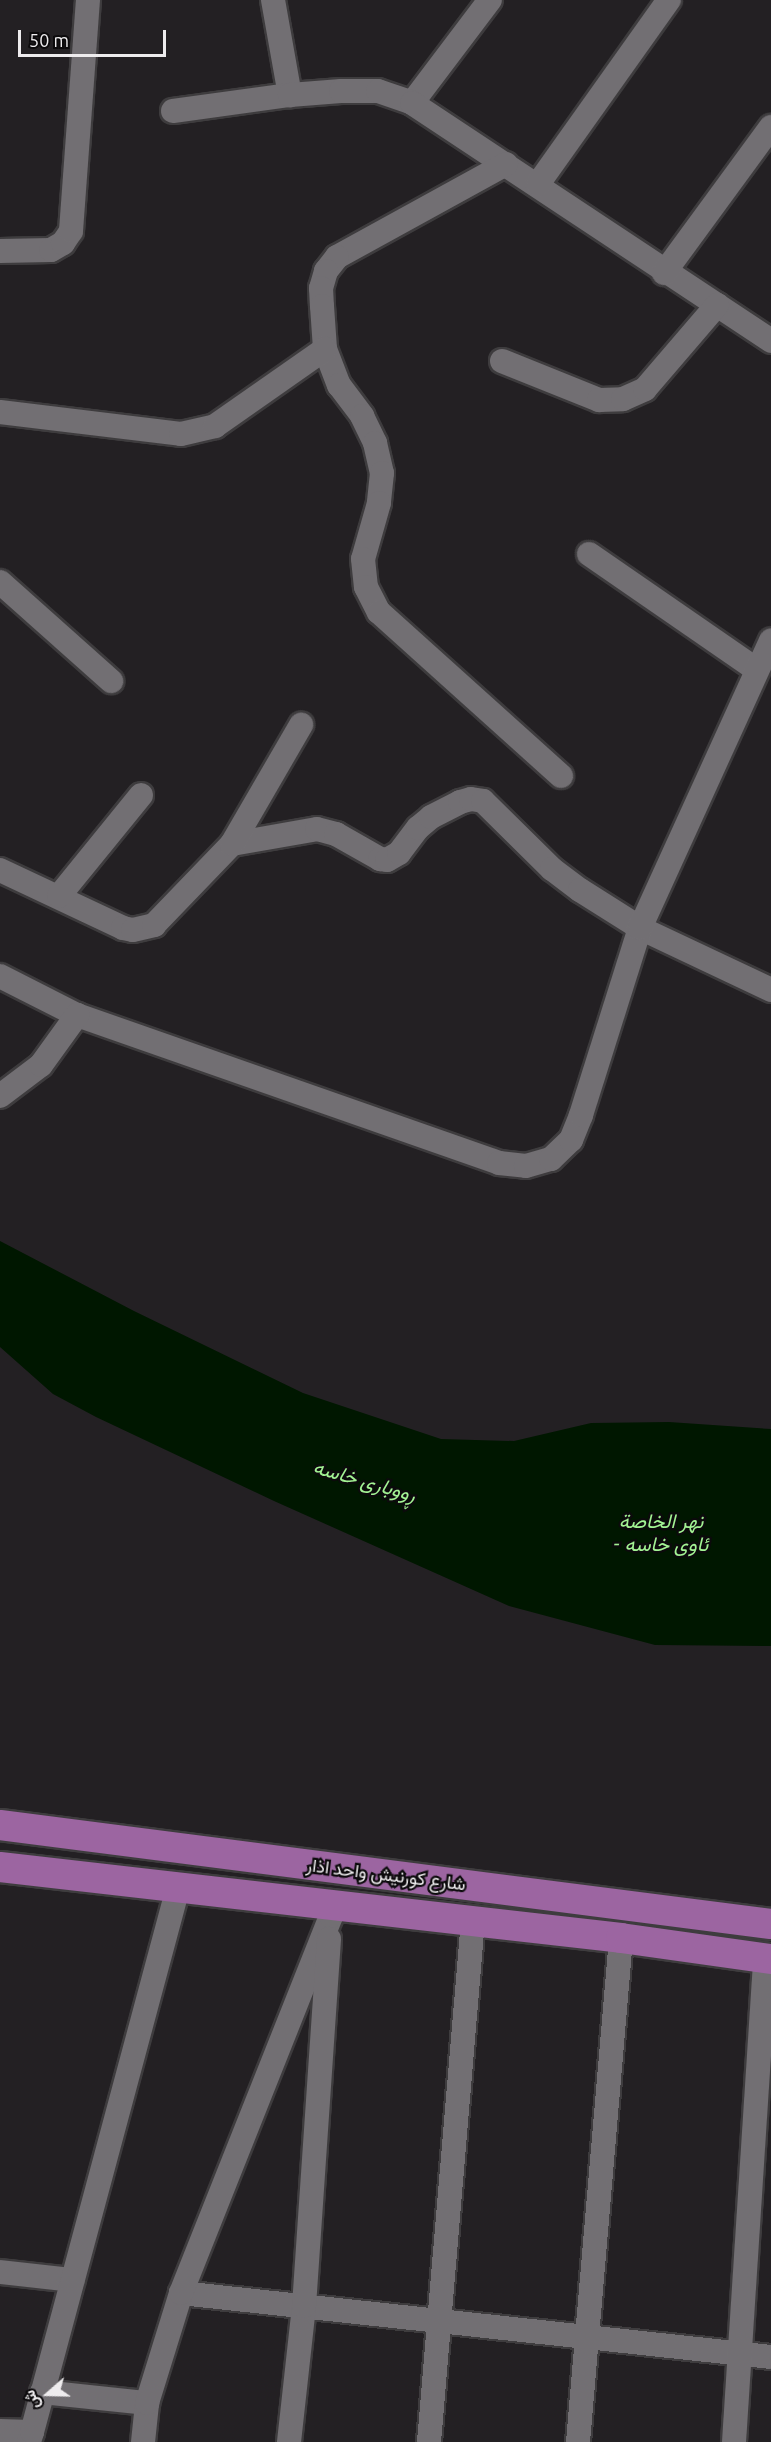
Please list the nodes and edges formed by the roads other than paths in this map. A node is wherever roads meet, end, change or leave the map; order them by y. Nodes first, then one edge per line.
1 (88, 0) edge
2 (273, 0) edge
3 (293, 0) edge
4 (490, 0) edge
5 (669, 0) edge
6 (276, 25) junction
7 (290, 94) junction
8 (412, 104) junction
9 (173, 111) dead end
10 (768, 136) edge
11 (506, 164) junction
12 (538, 184) junction
13 (0, 251) edge
14 (664, 273) junction
15 (717, 305) junction
16 (771, 341) edge
17 (326, 350) junction
18 (502, 361) dead end
19 (0, 412) edge
20 (589, 554) dead end
21 (0, 582) edge
22 (771, 640) edge
23 (756, 669) junction
24 (111, 681) dead end
25 (302, 725) dead end
26 (561, 776) dead end
27 (141, 795) dead end
28 (232, 844) junction
29 (0, 870) edge
30 (59, 896) junction
31 (640, 928) junction
32 (0, 975) edge
33 (771, 990) edge
34 (77, 1015) junction
35 (0, 1096) edge
36 (0, 1825) edge
37 (45, 1830) junction
38 (0, 1867) edge
39 (40, 1870) junction
40 (178, 1888) junction
41 (331, 1911) junction
42 (473, 1920) junction
43 (771, 1924) edge
44 (621, 1938) junction
45 (768, 1958) edge
46 (0, 2272) edge
47 (73, 2280) junction
48 (181, 2293) junction
49 (304, 2306) junction
50 (437, 2321) junction
51 (587, 2337) junction
52 (741, 2354) junction
53 (771, 2357) edge
54 (42, 2392) junction
55 (147, 2403) junction
56 (0, 2432) edge
57 (31, 2437) edge
58 (143, 2442) edge
59 (289, 2442) edge
60 (429, 2442) edge
61 (578, 2442) edge
62 (734, 2442) edge

1 - 13 street
2 - 6 street
3 - 6 street
4 - 8 street
5 - 12 street
6 - 7 street
7 - 8 street
7 - 9 street
8 - 11 street
10 - 14 street
11 - 12 street
11 - 17 street
12 - 14 street
14 - 15 street
15 - 16 street
15 - 18 street
17 - 19 street
17 - 26 street
20 - 23 street
21 - 24 street
22 - 23 street
23 - 31 street
25 - 28 street
27 - 30 street
28 - 30 street
28 - 31 street
29 - 30 street
31 - 33 street
31 - 34 street
32 - 34 street
34 - 35 street
36 - 37 main road, شارع كورنيش واحد اذار
37 - 39 main road
37 - 43 main road, شارع كورنيش واحد اذار
38 - 39 main road, شارع كورنيش واحد اذار
39 - 40 main road, شارع كورنيش واحد اذار
40 - 41 main road, شارع كورنيش واحد اذار
40 - 47 street
41 - 42 main road, شارع كورنيش واحد اذار
41 - 48 street
41 - 49 street
42 - 44 main road, شارع كورنيش واحد اذار
42 - 50 street
44 - 45 main road, شارع كورنيش واحد اذار
44 - 51 street
45 - 52 street
46 - 47 street
47 - 54 street
48 - 49 street
48 - 55 street
49 - 50 street
49 - 59 street
50 - 51 street
50 - 60 street
51 - 52 street
51 - 61 street
52 - 53 street
52 - 62 street
54 - 55 street
54 - 57 street
55 - 58 street
56 - 57 street

